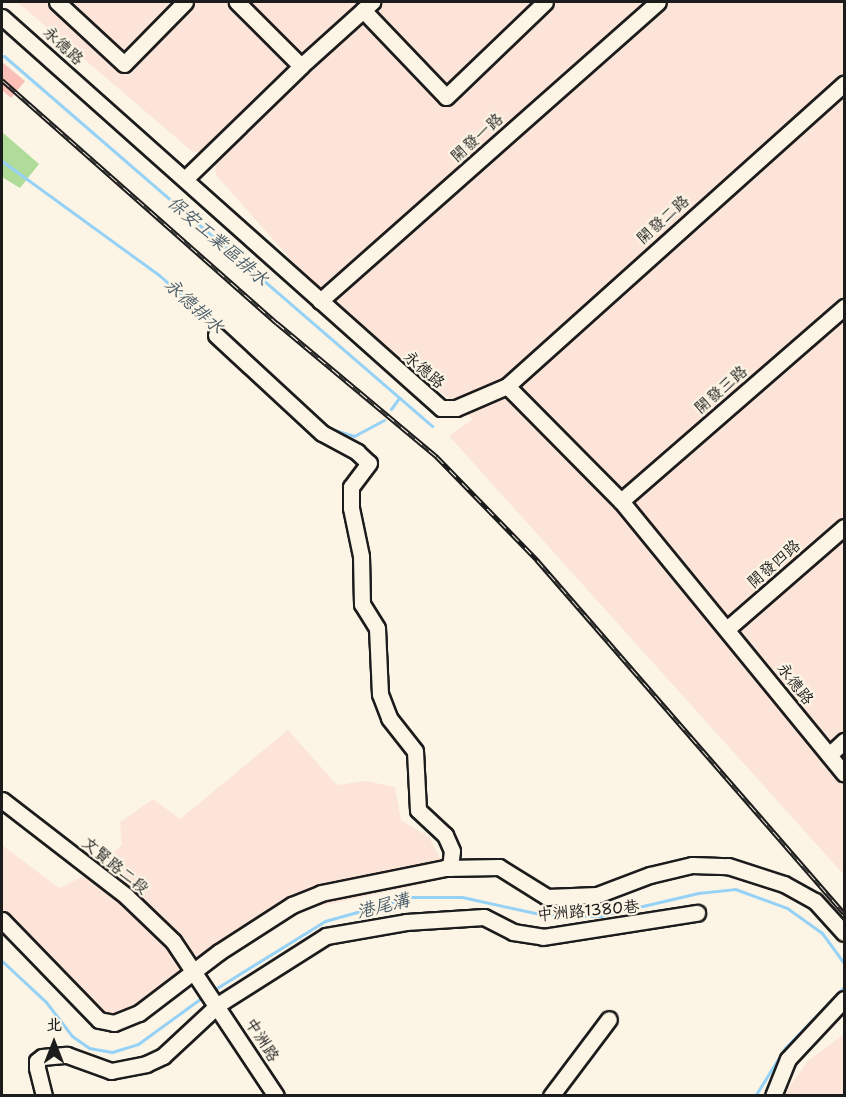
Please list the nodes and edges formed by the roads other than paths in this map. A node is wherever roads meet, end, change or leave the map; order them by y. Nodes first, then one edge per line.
1 (57, 2) edge
2 (185, 2) edge
3 (237, 2) edge
4 (545, 2) edge
5 (658, 2) edge
6 (367, 6) edge
7 (2, 17) edge
8 (300, 66) junction
9 (844, 84) edge
10 (185, 179) junction
11 (320, 301) junction
12 (844, 307) edge
13 (216, 335) dead end
14 (507, 386) junction
15 (621, 501) junction
16 (844, 527) edge
17 (728, 628) junction
18 (844, 741) edge
19 (829, 755) junction
20 (844, 773) edge
21 (2, 800) edge
22 (450, 868) junction
23 (697, 913) dead end
24 (2, 920) edge
25 (844, 933) edge
26 (195, 970) junction
27 (844, 999) edge
28 (219, 1004) junction
29 (609, 1019) dead end
30 (44, 1095) edge
31 (276, 1095) edge
32 (551, 1095) edge
33 (773, 1095) edge

1 - 2 street
3 - 8 street
4 - 6 street
5 - 11 street, 開發一路
6 - 8 street
7 - 10 street, 永德路
8 - 10 street
9 - 14 street, 開發二路
10 - 11 street, 永德路
11 - 14 street, 永德路
12 - 15 street, 開發三路
13 - 22 street
14 - 15 street, 永德路
15 - 17 street, 永德路
16 - 17 street, 開發四路
17 - 19 street, 永德路
18 - 19 street
19 - 20 street, 永德路
21 - 26 street, 文賢路二段
22 - 25 street
22 - 26 street
23 - 28 street, 中洲路1380巷
24 - 26 street
26 - 28 street, 文賢路二段
27 - 33 street
28 - 30 street, 中洲路1380巷
28 - 31 street, 中洲路
29 - 32 street

